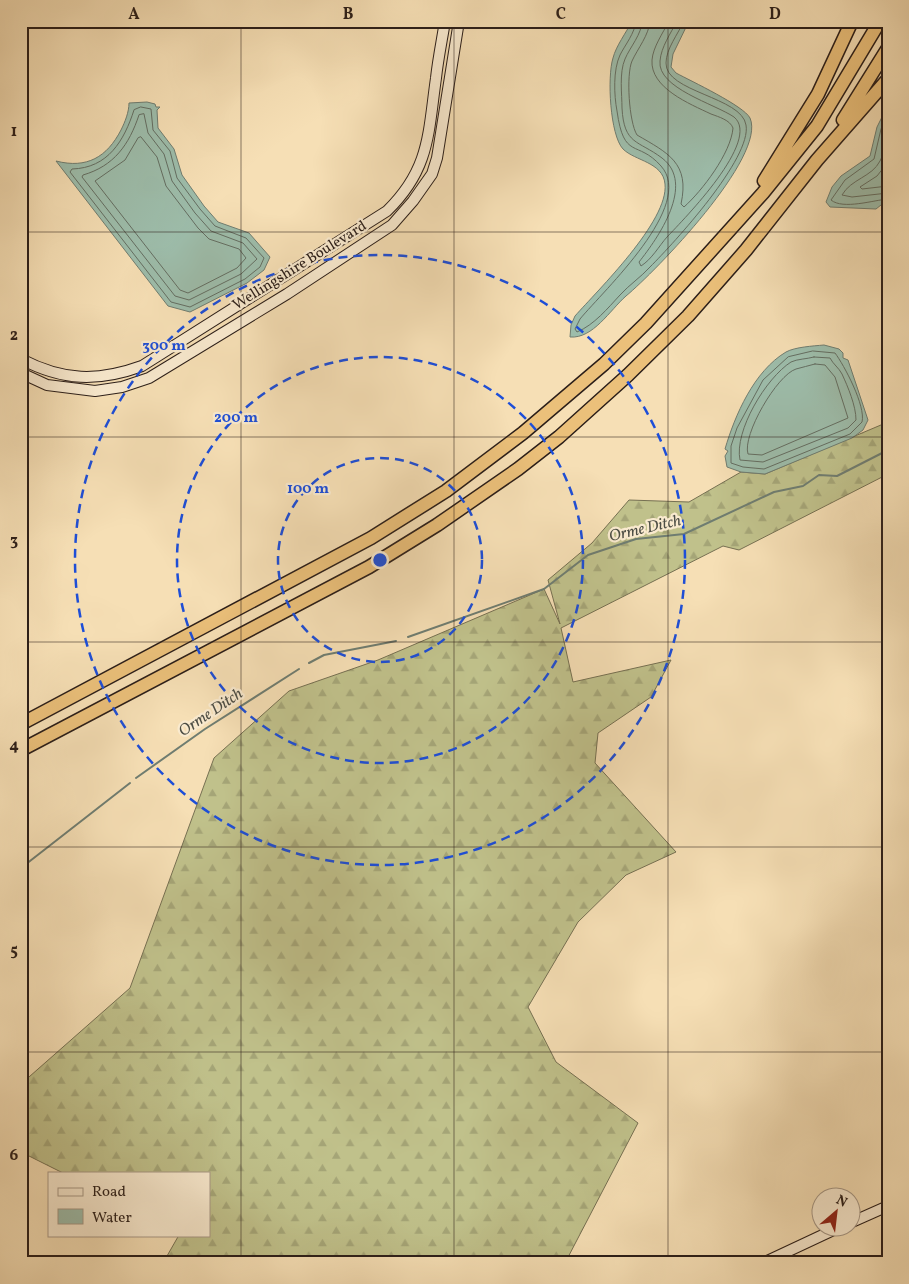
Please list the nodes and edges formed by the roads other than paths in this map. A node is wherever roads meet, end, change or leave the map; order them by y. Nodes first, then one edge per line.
1 (445, 21) edge
2 (459, 21) edge
3 (852, 21) edge
4 (880, 21) edge
5 (888, 48) edge
6 (888, 79) edge
7 (817, 160) junction
8 (728, 232) junction
9 (21, 359) edge
10 (21, 374) edge
11 (21, 724) edge
12 (21, 750) edge
13 (888, 1206) edge
14 (862, 1218) edge
15 (821, 1236) edge
16 (763, 1263) edge

1 - 9 street, Wellingshire Boulevard
2 - 10 street, Wellingshire Boulevard
3 - 8 highway
4 - 8 highway
5 - 7 highway
6 - 7 highway
7 - 12 highway
8 - 11 highway
13 - 14 street
15 - 16 street

